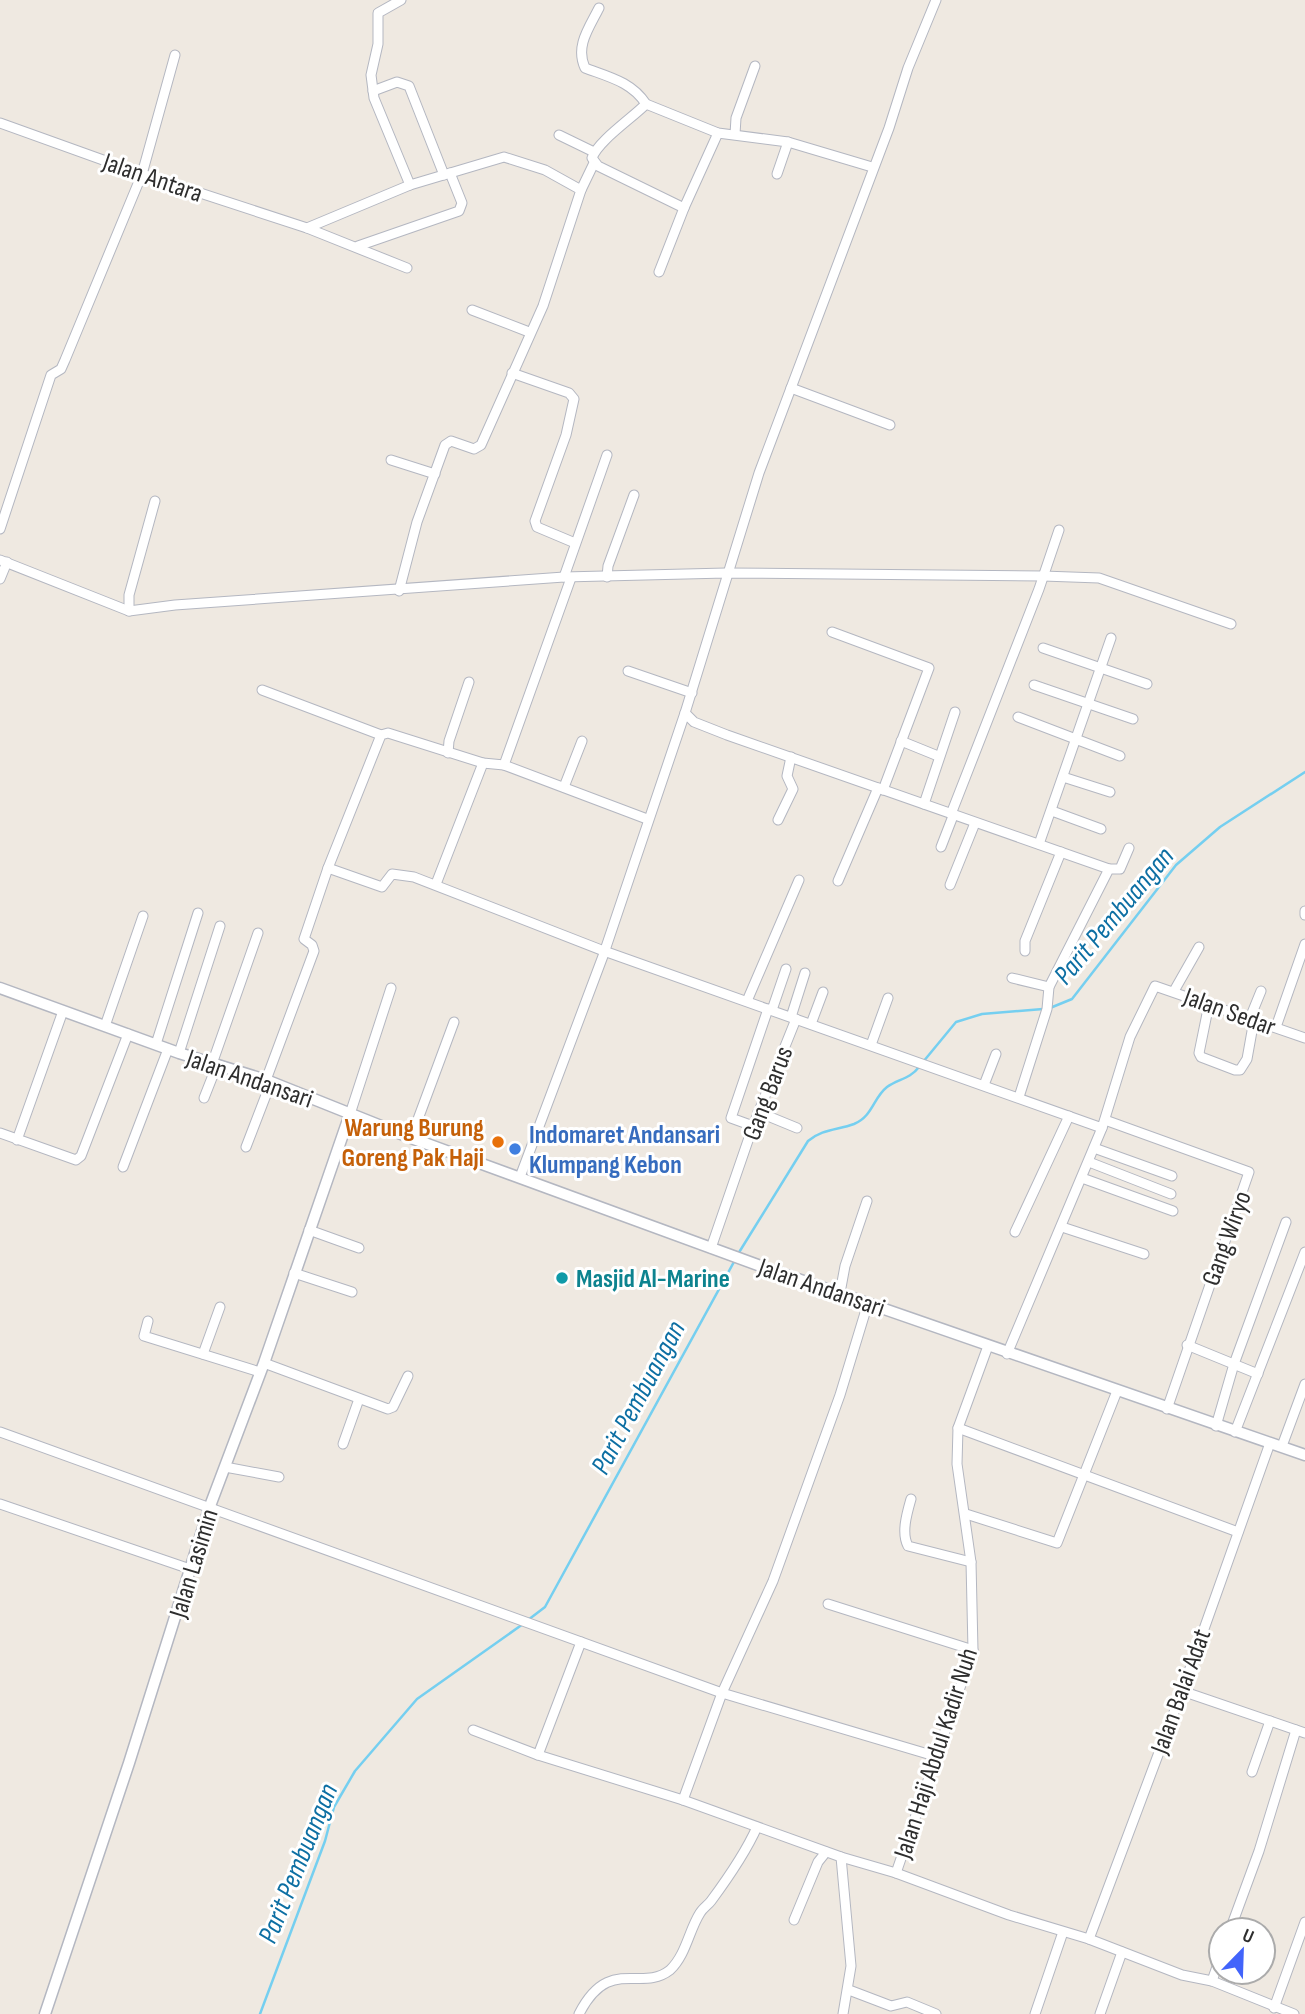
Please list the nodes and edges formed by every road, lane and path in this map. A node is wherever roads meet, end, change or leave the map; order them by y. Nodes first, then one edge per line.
1 (401, 0) edge
2 (936, 0) edge
3 (598, 8) dead end
4 (176, 55) dead end
5 (755, 66) dead end
6 (373, 91) junction
7 (646, 104) junction
8 (0, 122) edge
9 (718, 133) junction
10 (735, 134) junction
11 (559, 135) dead end
12 (788, 142) junction
13 (594, 152) junction
14 (594, 163) junction
15 (872, 167) junction
16 (142, 174) junction
17 (447, 174) junction
18 (778, 174) dead end
19 (410, 185) junction
20 (581, 190) junction
21 (684, 208) junction
22 (307, 228) junction
23 (358, 246) junction
24 (407, 268) dead end
25 (659, 272) dead end
26 (472, 310) dead end
27 (529, 332) junction
28 (512, 373) junction
29 (791, 388) junction
30 (890, 425) dead end
31 (607, 455) dead end
32 (391, 460) dead end
33 (435, 474) junction
34 (634, 495) dead end
35 (155, 501) dead end
36 (0, 529) edge
37 (1059, 530) dead end
38 (575, 543) junction
39 (4, 561) edge
40 (726, 573) junction
41 (568, 577) junction
42 (607, 577) junction
43 (0, 579) edge
44 (1041, 584) junction
45 (399, 591) junction
46 (129, 611) junction
47 (1231, 624) dead end
48 (832, 632) dead end
49 (1111, 638) dead end
50 (1043, 648) dead end
51 (1098, 668) junction
52 (628, 671) dead end
53 (469, 682) dead end
54 (1147, 684) dead end
55 (1034, 685) dead end
56 (262, 691) dead end
57 (692, 692) junction
58 (1087, 705) junction
59 (955, 712) dead end
60 (685, 713) junction
61 (1018, 717) dead end
62 (1133, 719) dead end
63 (381, 735) junction
64 (1075, 740) junction
65 (582, 741) dead end
66 (901, 741) junction
67 (448, 753) junction
68 (938, 756) junction
69 (1120, 756) dead end
70 (790, 758) junction
71 (483, 763) junction
72 (504, 765) junction
73 (1063, 777) junction
74 (564, 787) junction
75 (881, 789) junction
76 (1110, 792) dead end
77 (924, 804) junction
78 (1052, 811) junction
79 (952, 815) junction
80 (647, 819) junction
81 (778, 820) dead end
82 (975, 822) junction
83 (1101, 829) dead end
84 (1039, 844) junction
85 (941, 847) dead end
86 (1129, 849) dead end
87 (1061, 852) junction
88 (328, 868) junction
89 (1109, 869) junction
90 (799, 880) dead end
91 (838, 881) dead end
92 (436, 884) junction
93 (950, 885) dead end
94 (198, 913) dead end
95 (143, 916) dead end
96 (220, 926) dead end
97 (258, 933) dead end
98 (1305, 944) edge
99 (1199, 947) dead end
100 (604, 951) junction
101 (1026, 951) dead end
102 (786, 969) dead end
103 (805, 973) dead end
104 (1012, 978) dead end
105 (0, 988) edge
106 (391, 988) dead end
107 (1261, 990) dead end
108 (1174, 991) junction
109 (823, 992) dead end
110 (1049, 992) junction
111 (888, 998) dead end
112 (747, 1002) junction
113 (1209, 1003) junction
114 (770, 1010) junction
115 (63, 1011) junction
116 (793, 1018) junction
117 (1252, 1019) junction
118 (454, 1022) dead end
119 (811, 1024) junction
120 (104, 1026) junction
121 (1276, 1027) junction
122 (128, 1034) junction
123 (1305, 1038) edge
124 (156, 1045) junction
125 (871, 1045) junction
126 (173, 1051) junction
127 (996, 1054) dead end
128 (215, 1064) junction
129 (268, 1081) junction
130 (984, 1085) junction
131 (1019, 1097) junction
132 (204, 1098) dead end
133 (758, 1112) junction
134 (350, 1114) junction
135 (1069, 1116) junction
136 (1104, 1124) junction
137 (753, 1126) junction
138 (797, 1128) dead end
139 (0, 1133) edge
140 (411, 1138) junction
141 (17, 1140) junction
142 (246, 1147) dead end
143 (1094, 1148) junction
144 (1089, 1162) junction
145 (123, 1167) dead end
146 (1172, 1176) dead end
147 (520, 1177) junction
148 (1082, 1178) junction
149 (1171, 1194) dead end
150 (867, 1201) dead end
151 (1173, 1211) dead end
152 (1286, 1222) dead end
153 (1062, 1227) junction
154 (309, 1230) junction
155 (1015, 1232) dead end
156 (359, 1248) dead end
157 (711, 1248) junction
158 (1305, 1252) edge
159 (1144, 1254) dead end
160 (294, 1273) junction
161 (352, 1292) dead end
162 (840, 1293) junction
163 (868, 1303) junction
164 (220, 1307) dead end
165 (148, 1321) dead end
166 (1187, 1345) junction
167 (988, 1346) junction
168 (204, 1353) junction
169 (1007, 1354) junction
170 (1234, 1364) junction
171 (262, 1368) junction
172 (1258, 1374) junction
173 (408, 1376) dead end
174 (1305, 1384) edge
175 (1117, 1391) junction
176 (359, 1399) junction
177 (1167, 1409) junction
178 (1216, 1426) junction
179 (958, 1428) junction
180 (0, 1432) edge
181 (1235, 1432) junction
182 (343, 1444) dead end
183 (1276, 1444) junction
184 (1305, 1455) edge
185 (225, 1467) junction
186 (1084, 1473) junction
187 (279, 1477) dead end
188 (911, 1499) dead end
189 (0, 1504) edge
190 (210, 1506) junction
191 (966, 1514) junction
192 (1238, 1532) junction
193 (971, 1562) junction
194 (190, 1569) junction
195 (828, 1604) dead end
196 (581, 1642) junction
197 (973, 1650) junction
198 (1182, 1691) junction
199 (722, 1693) junction
200 (1270, 1721) junction
201 (473, 1730) dead end
202 (1300, 1732) edge
203 (538, 1755) junction
204 (938, 1757) junction
205 (1252, 1772) dead end
206 (683, 1800) junction
207 (757, 1827) junction
208 (826, 1852) junction
209 (841, 1857) junction
210 (896, 1873) junction
211 (1235, 1916) edge
212 (794, 1920) dead end
213 (1305, 1922) edge
214 (1063, 1932) junction
215 (1089, 1939) junction
216 (1122, 1952) junction
217 (1207, 1980) edge
218 (1223, 1986) edge
219 (849, 1990) junction
220 (1274, 2008) junction
221 (1287, 2013) edge
222 (45, 2014) edge
223 (579, 2014) edge
224 (843, 2014) edge
225 (936, 2014) edge
226 (1035, 2014) edge
227 (1100, 2014) edge

1 - 6 street
2 - 15 street
3 - 7 street
4 - 16 street
5 - 10 street
6 - 17 street
6 - 19 street
7 - 9 street
7 - 13 street
8 - 16 street, Jalan Antara
9 - 10 street
9 - 21 street
10 - 12 street
11 - 13 street
12 - 15 street
12 - 18 street
13 - 14 street
14 - 20 street
14 - 21 street
15 - 29 street
16 - 22 street, Jalan Antara
16 - 36 street
17 - 19 street
17 - 20 street
17 - 23 street
19 - 22 street
20 - 27 street
21 - 25 street
22 - 23 street, Jalan Antara
23 - 24 street, Jalan Antara
26 - 27 street
27 - 28 street
28 - 33 street
28 - 38 street
29 - 30 street
29 - 40 street
31 - 38 street
32 - 33 street
33 - 45 street
34 - 42 street
35 - 46 street
37 - 44 street
38 - 41 street
39 - 43 street
39 - 46 street
40 - 42 street
40 - 44 street
40 - 57 street
41 - 42 street
41 - 45 street
41 - 72 street
44 - 47 street
44 - 79 street
45 - 46 street
48 - 66 street
49 - 51 street
50 - 51 street
51 - 54 street
51 - 58 street
52 - 57 street
53 - 67 street
55 - 58 street
56 - 63 street
57 - 60 street
58 - 62 street
58 - 64 street
59 - 68 street
60 - 70 street
60 - 80 street
61 - 64 street
63 - 67 street
63 - 88 street
64 - 69 street
64 - 73 street
65 - 74 street
66 - 68 street
66 - 75 street
67 - 71 street
68 - 77 street
70 - 75 street
70 - 81 street
71 - 72 street
71 - 92 street
72 - 74 street
73 - 76 street
73 - 78 street
74 - 80 street
75 - 77 street
75 - 91 street
77 - 79 street
78 - 83 street
78 - 84 street
79 - 82 street
79 - 85 street
80 - 100 street
82 - 84 street
82 - 93 street
84 - 87 street
86 - 89 street
87 - 89 street
87 - 101 street
88 - 92 street
88 - 129 street
89 - 110 street
90 - 112 street
92 - 100 street
94 - 124 street
95 - 120 street
96 - 126 street
97 - 128 street
98 - 121 street
99 - 108 street
100 - 112 street
100 - 147 street
102 - 114 street
103 - 116 street, Gang Barus
104 - 110 street
105 - 115 street, Jalan Andansari
106 - 134 street
107 - 117 street
108 - 113 street, Jalan Sedar
108 - 136 street, Jalan Sedar
109 - 119 street
110 - 131 street
111 - 125 street
112 - 114 street
113 - 117 street, Jalan Sedar
113 - 117 street
114 - 116 street
114 - 137 street
115 - 120 street, Jalan Andansari
115 - 141 street
116 - 119 street
116 - 133 street, Gang Barus
117 - 121 street, Jalan Sedar
118 - 140 street
119 - 125 street
120 - 122 street, Jalan Andansari
121 - 123 street, Jalan Sedar
122 - 124 street, Jalan Andansari
122 - 141 street
124 - 126 street, Jalan Andansari
125 - 130 street
126 - 128 street, Jalan Andansari
126 - 145 street
127 - 130 street
128 - 129 street, Jalan Andansari
128 - 132 street
129 - 134 street, Jalan Andansari
129 - 142 street
130 - 131 street
131 - 135 street
133 - 137 street, Gang Barus
133 - 138 street
134 - 140 street, Jalan Andansari
134 - 154 street, Jalan Lasimin
135 - 136 street
135 - 155 street
136 - 143 street
136 - 166 street, Gang Wiryo
137 - 157 street, Gang Barus
139 - 141 street
140 - 147 street, Jalan Andansari
143 - 144 street
143 - 146 street
144 - 148 street
144 - 149 street
147 - 157 street, Jalan Andansari
148 - 151 street
148 - 153 street
150 - 162 street
152 - 170 street
153 - 159 street
153 - 169 street
154 - 156 street
154 - 160 street, Jalan Lasimin
157 - 162 street, Jalan Andansari
158 - 172 street
160 - 161 street
160 - 171 street, Jalan Lasimin
162 - 163 street, Jalan Andansari
163 - 167 street, Jalan Andansari
163 - 199 street
164 - 168 street
165 - 168 street
166 - 170 street
166 - 177 street, Gang Wiryo
167 - 169 street, Jalan Andansari
167 - 179 street, Jalan Haji Abdul Kadir Nuh
168 - 171 street
169 - 175 street, Jalan Andansari
170 - 172 street
170 - 178 street
171 - 176 street
171 - 185 street, Jalan Lasimin
172 - 181 street
173 - 176 street
174 - 183 street, Jalan Balai Adat
175 - 177 street, Jalan Andansari
175 - 186 street
176 - 182 street
177 - 178 street, Jalan Andansari
178 - 181 street, Jalan Andansari
179 - 186 street
179 - 191 street, Jalan Haji Abdul Kadir Nuh
180 - 190 street
181 - 183 street, Jalan Andansari
183 - 184 street, Jalan Andansari
183 - 192 street, Jalan Balai Adat
185 - 187 street
185 - 190 street, Jalan Lasimin
186 - 191 street
186 - 192 street
188 - 193 street
189 - 194 street
190 - 194 street, Jalan Lasimin
190 - 196 street
191 - 193 street, Jalan Haji Abdul Kadir Nuh
192 - 198 street, Jalan Balai Adat
193 - 197 street, Jalan Haji Abdul Kadir Nuh
194 - 222 street, Jalan Lasimin
195 - 197 street
196 - 199 street
196 - 203 street
197 - 204 street, Jalan Haji Abdul Kadir Nuh
198 - 200 street
198 - 215 street, Jalan Balai Adat
199 - 204 street
199 - 206 street
200 - 202 street
200 - 205 street
201 - 203 street
202 - 211 street
203 - 206 street
204 - 210 street, Jalan Haji Abdul Kadir Nuh
206 - 207 street
207 - 208 street
207 - 223 street
208 - 209 street
208 - 212 street
209 - 210 street
209 - 219 street
210 - 214 street
213 - 220 street
214 - 215 street
214 - 226 street
215 - 216 street
216 - 217 street
216 - 227 street
218 - 220 street
219 - 224 street
219 - 225 street
220 - 221 street

